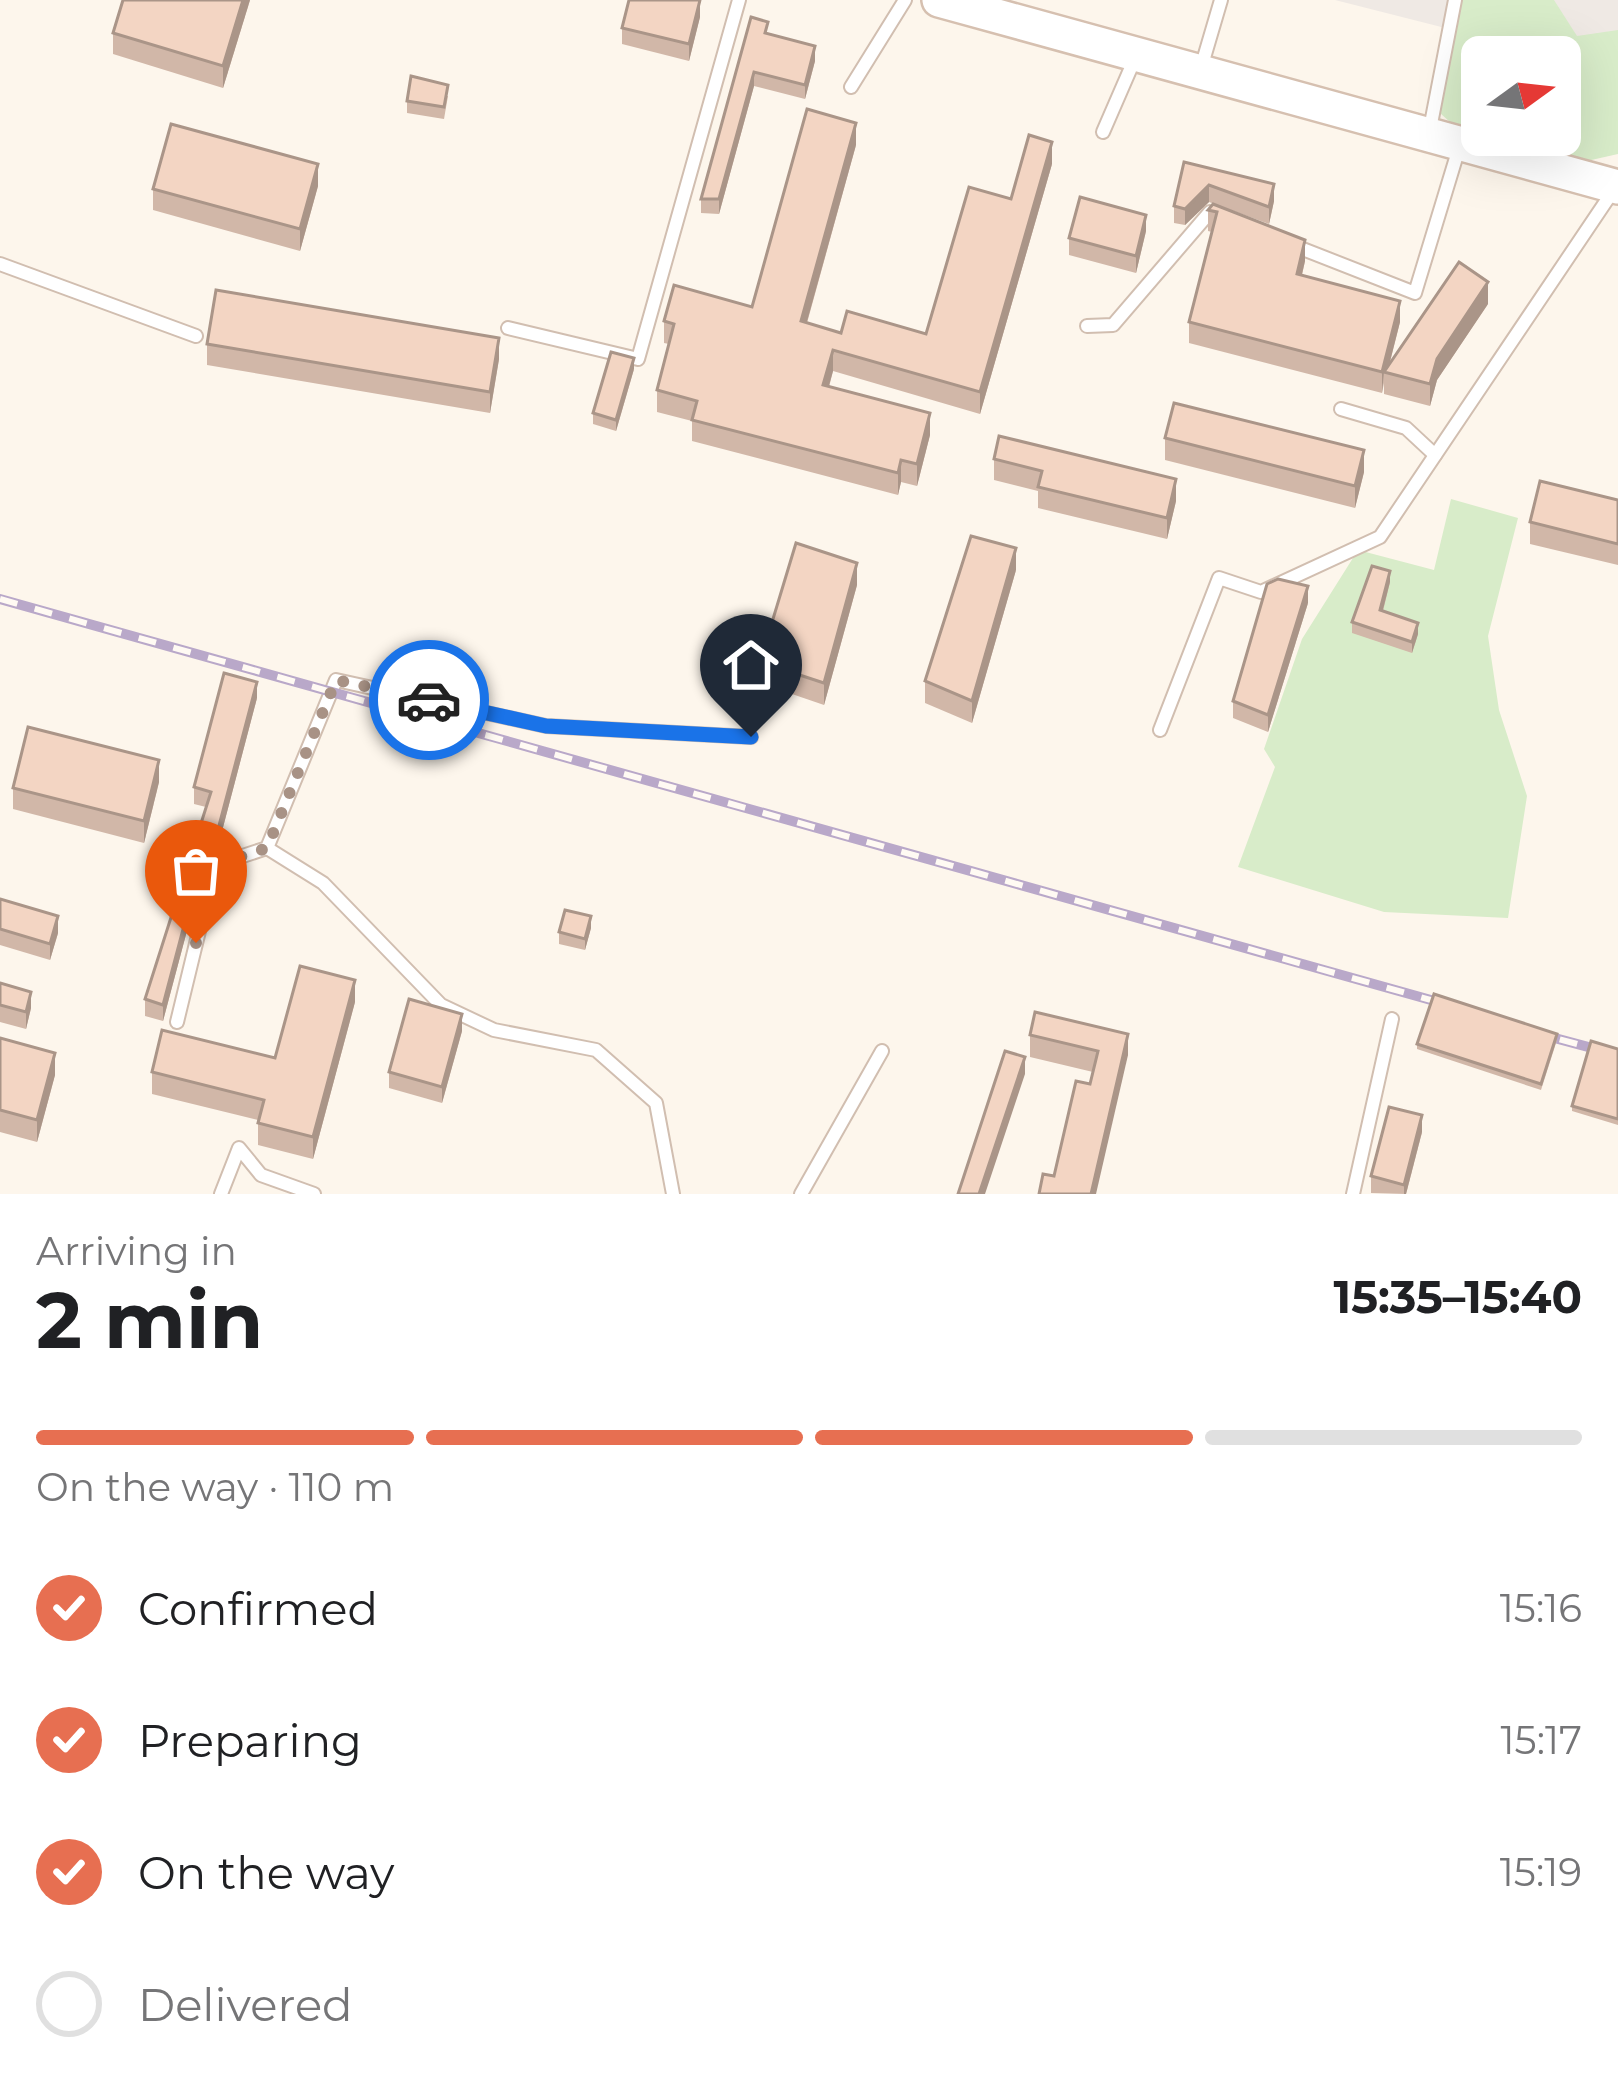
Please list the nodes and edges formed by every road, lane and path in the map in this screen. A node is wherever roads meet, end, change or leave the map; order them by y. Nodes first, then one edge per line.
1 (739, 0) edge
2 (905, 0) edge
3 (939, 0) edge
4 (1221, 0) edge
5 (1455, 0) edge
6 (1136, 56) junction
7 (1200, 74) junction
8 (851, 87) dead end
9 (1103, 132) dead end
10 (1444, 143) junction
11 (1617, 187) edge
12 (1231, 220) edge
13 (1271, 236) edge
14 (0, 264) edge
15 (1088, 326) dead end
16 (508, 328) dead end
17 (196, 336) dead end
18 (1341, 409) dead end
19 (1435, 455) junction
20 (1160, 730) dead end
21 (751, 737) dead end
22 (267, 848) junction
23 (1392, 1019) dead end
24 (177, 1022) dead end
25 (882, 1052) dead end
26 (221, 1194) edge
27 (314, 1194) edge
28 (673, 1194) edge
29 (801, 1194) edge
30 (1353, 1194) edge

1 - 16 lane
2 - 8 lane
3 - 6 main road
4 - 7 lane
5 - 10 lane
6 - 7 main road
6 - 9 lane
7 - 10 main road
10 - 11 main road
10 - 13 lane
11 - 19 lane
12 - 15 lane
14 - 17 lane
18 - 19 lane
19 - 20 lane
21 - 22 lane
22 - 24 lane
22 - 28 lane
23 - 30 lane
25 - 29 lane
26 - 27 lane

